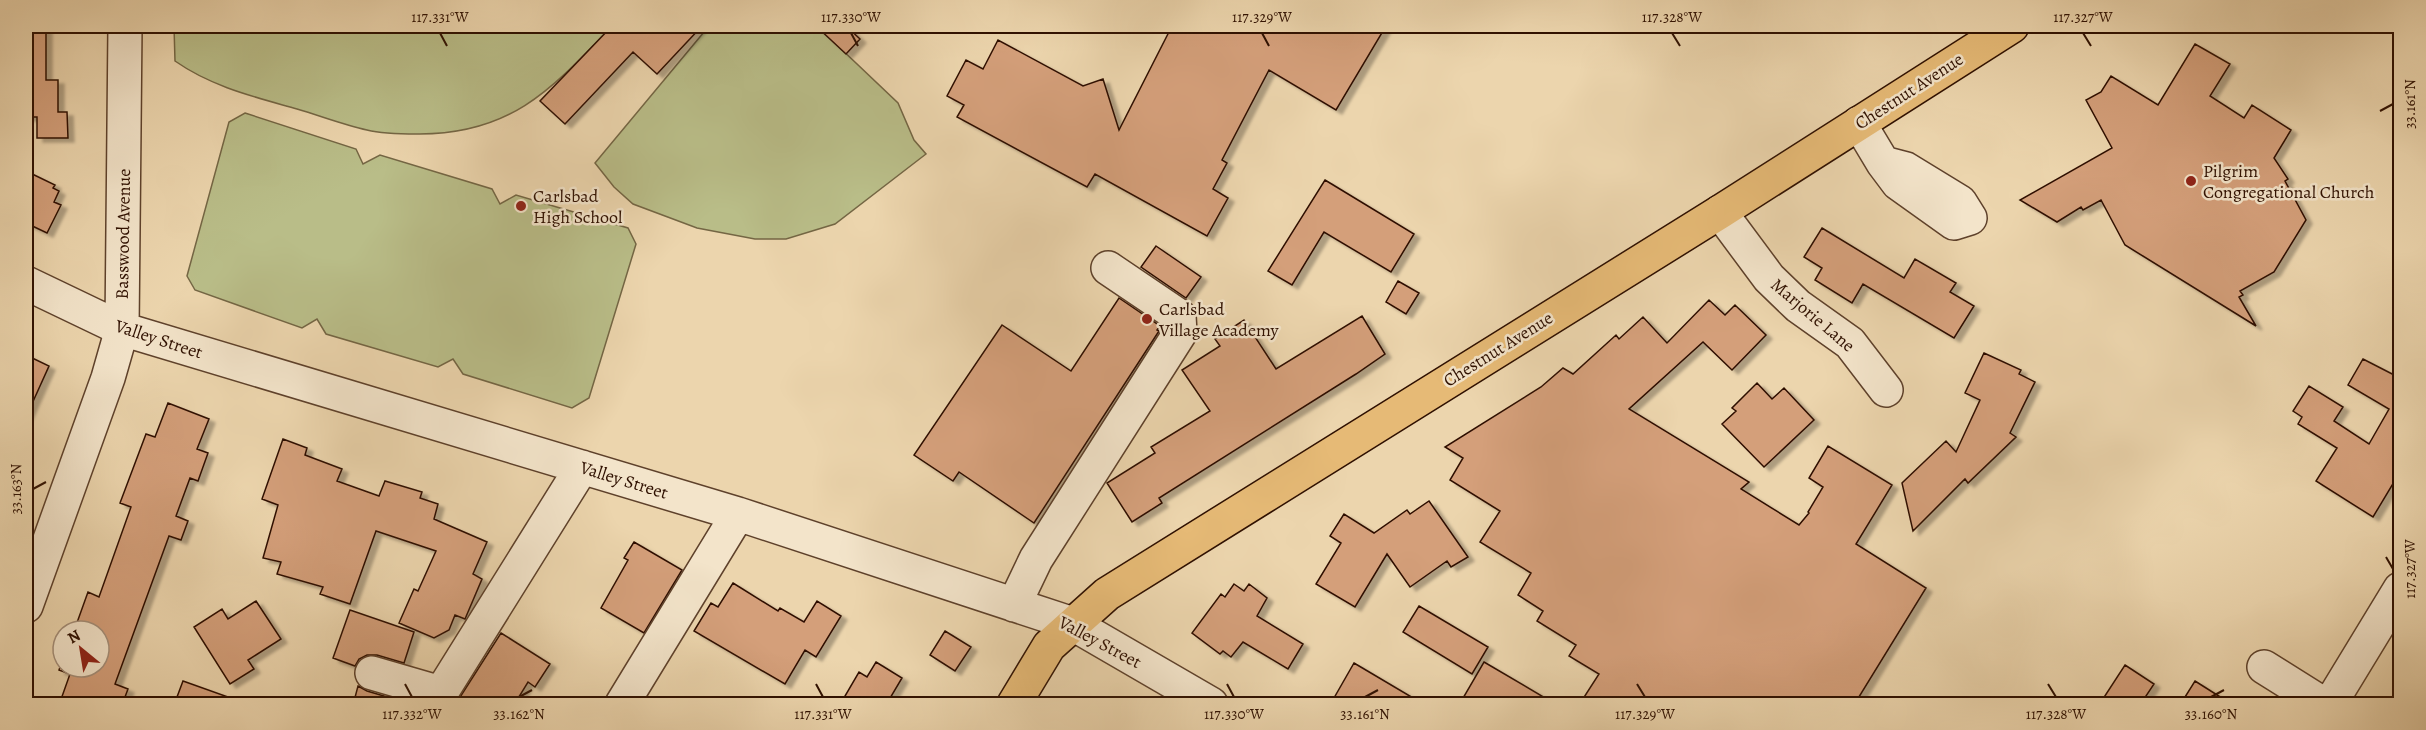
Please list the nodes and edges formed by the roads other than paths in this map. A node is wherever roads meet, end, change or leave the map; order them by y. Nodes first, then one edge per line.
1 (125, 26) edge
2 (2012, 26) edge
3 (1859, 123) junction
4 (1883, 163) dead end
5 (1720, 212) junction
6 (1108, 268) dead end
7 (26, 283) edge
8 (122, 329) junction
9 (1886, 390) dead end
10 (582, 467) junction
11 (738, 514) junction
12 (2400, 589) edge
13 (1014, 605) junction
14 (26, 606) edge
15 (1073, 624) junction
16 (2264, 667) dead end
17 (372, 673) dead end
18 (622, 705) edge
19 (1014, 705) edge
20 (1211, 705) edge
21 (2323, 705) edge
22 (2330, 705) edge

1 - 8 street, Basswood Avenue
2 - 3 main road, Chestnut Avenue
3 - 4 street
3 - 5 main road, Chestnut Avenue
5 - 9 street, Marjorie Lane
5 - 15 main road, Chestnut Avenue
6 - 13 street
7 - 8 street, Valley Street
8 - 10 street, Valley Street
8 - 14 street, Basswood Avenue
10 - 11 street, Valley Street
10 - 17 street
11 - 13 street, Valley Street
11 - 18 street
12 - 22 street
13 - 15 street, Valley Street
15 - 19 main road, Chestnut Avenue
15 - 20 street, Valley Street
16 - 21 street

